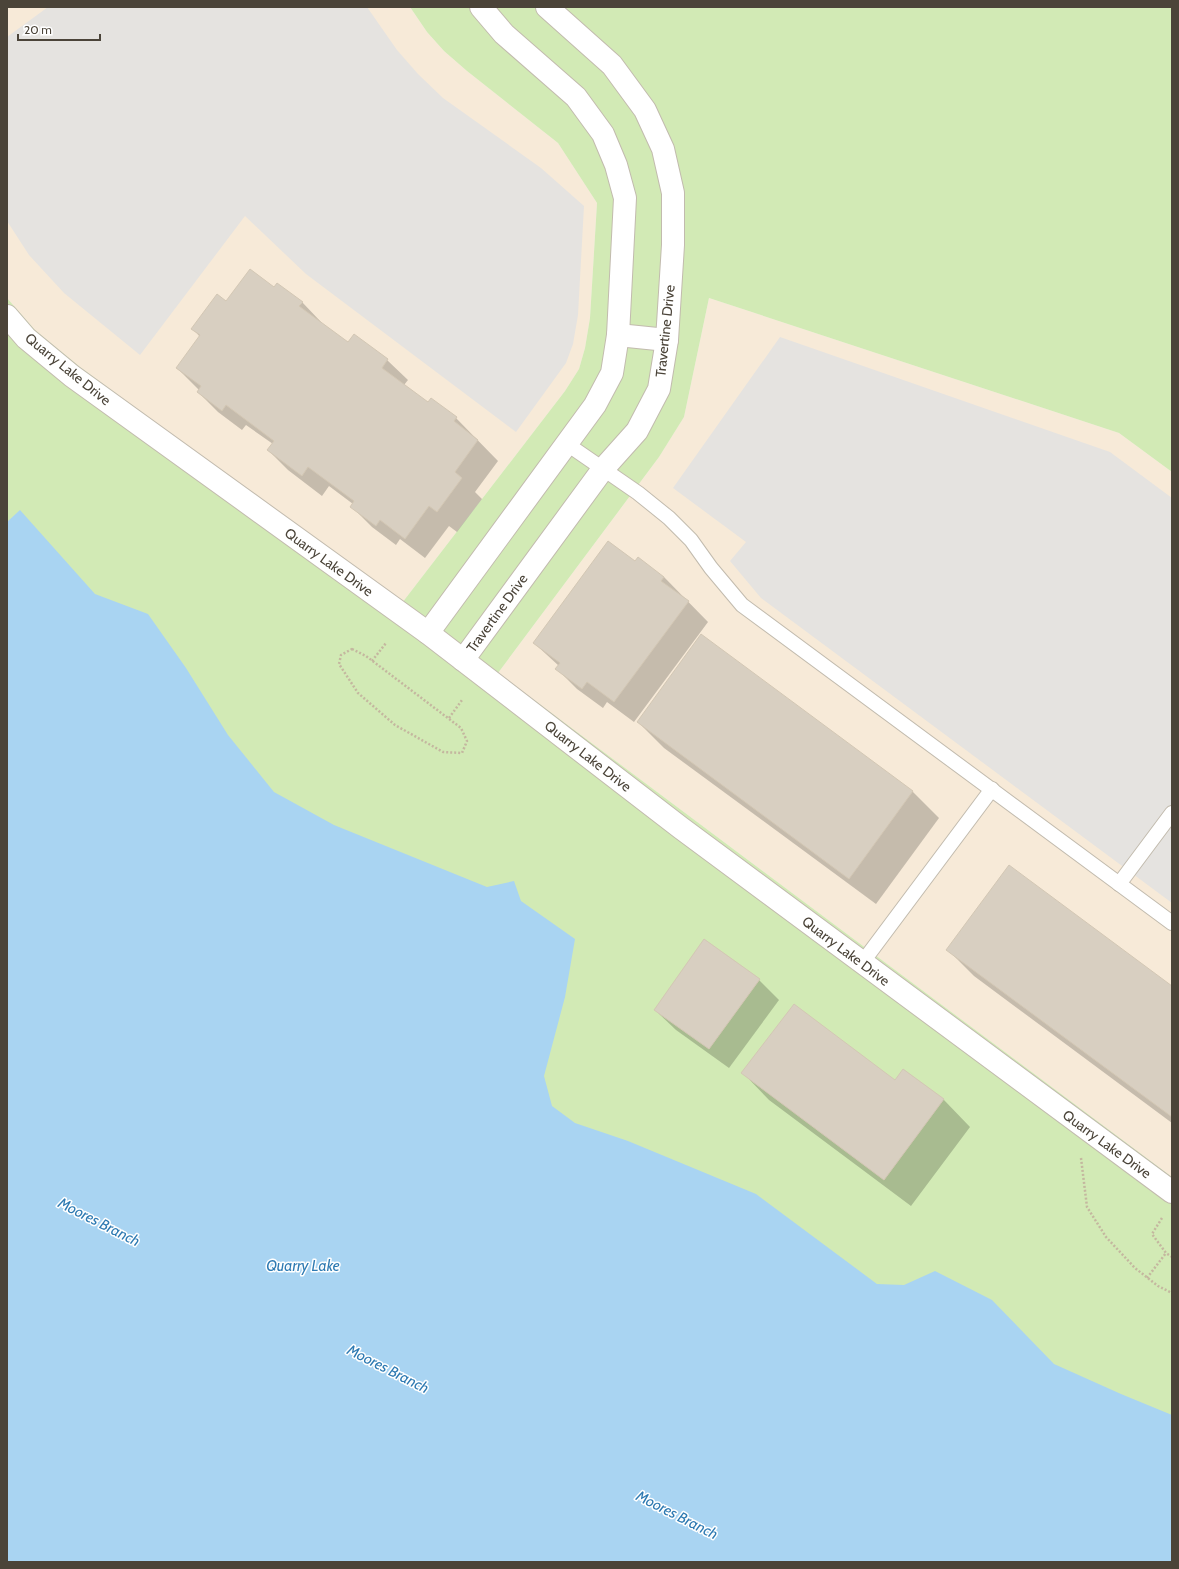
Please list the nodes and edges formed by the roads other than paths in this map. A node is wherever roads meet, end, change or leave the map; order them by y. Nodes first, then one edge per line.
1 (481, 7) edge
2 (547, 7) edge
3 (7, 316) edge
4 (618, 335) junction
5 (667, 340) junction
6 (567, 444) junction
7 (603, 469) junction
8 (428, 633) junction
9 (463, 660) junction
10 (992, 789) junction
11 (1172, 813) edge
12 (1119, 884) junction
13 (1172, 923) edge
14 (862, 963) junction
15 (1172, 1192) edge

1 - 4 street
2 - 5 street, Travertine Drive
3 - 8 street, Quarry Lake Drive
4 - 5 street
4 - 6 street
5 - 7 street, Travertine Drive
6 - 7 lane
6 - 8 street
7 - 9 street, Travertine Drive
7 - 10 lane
8 - 9 street, Quarry Lake Drive
9 - 14 street, Quarry Lake Drive
10 - 12 lane
10 - 14 lane
11 - 12 lane
12 - 13 lane
14 - 15 street, Quarry Lake Drive

